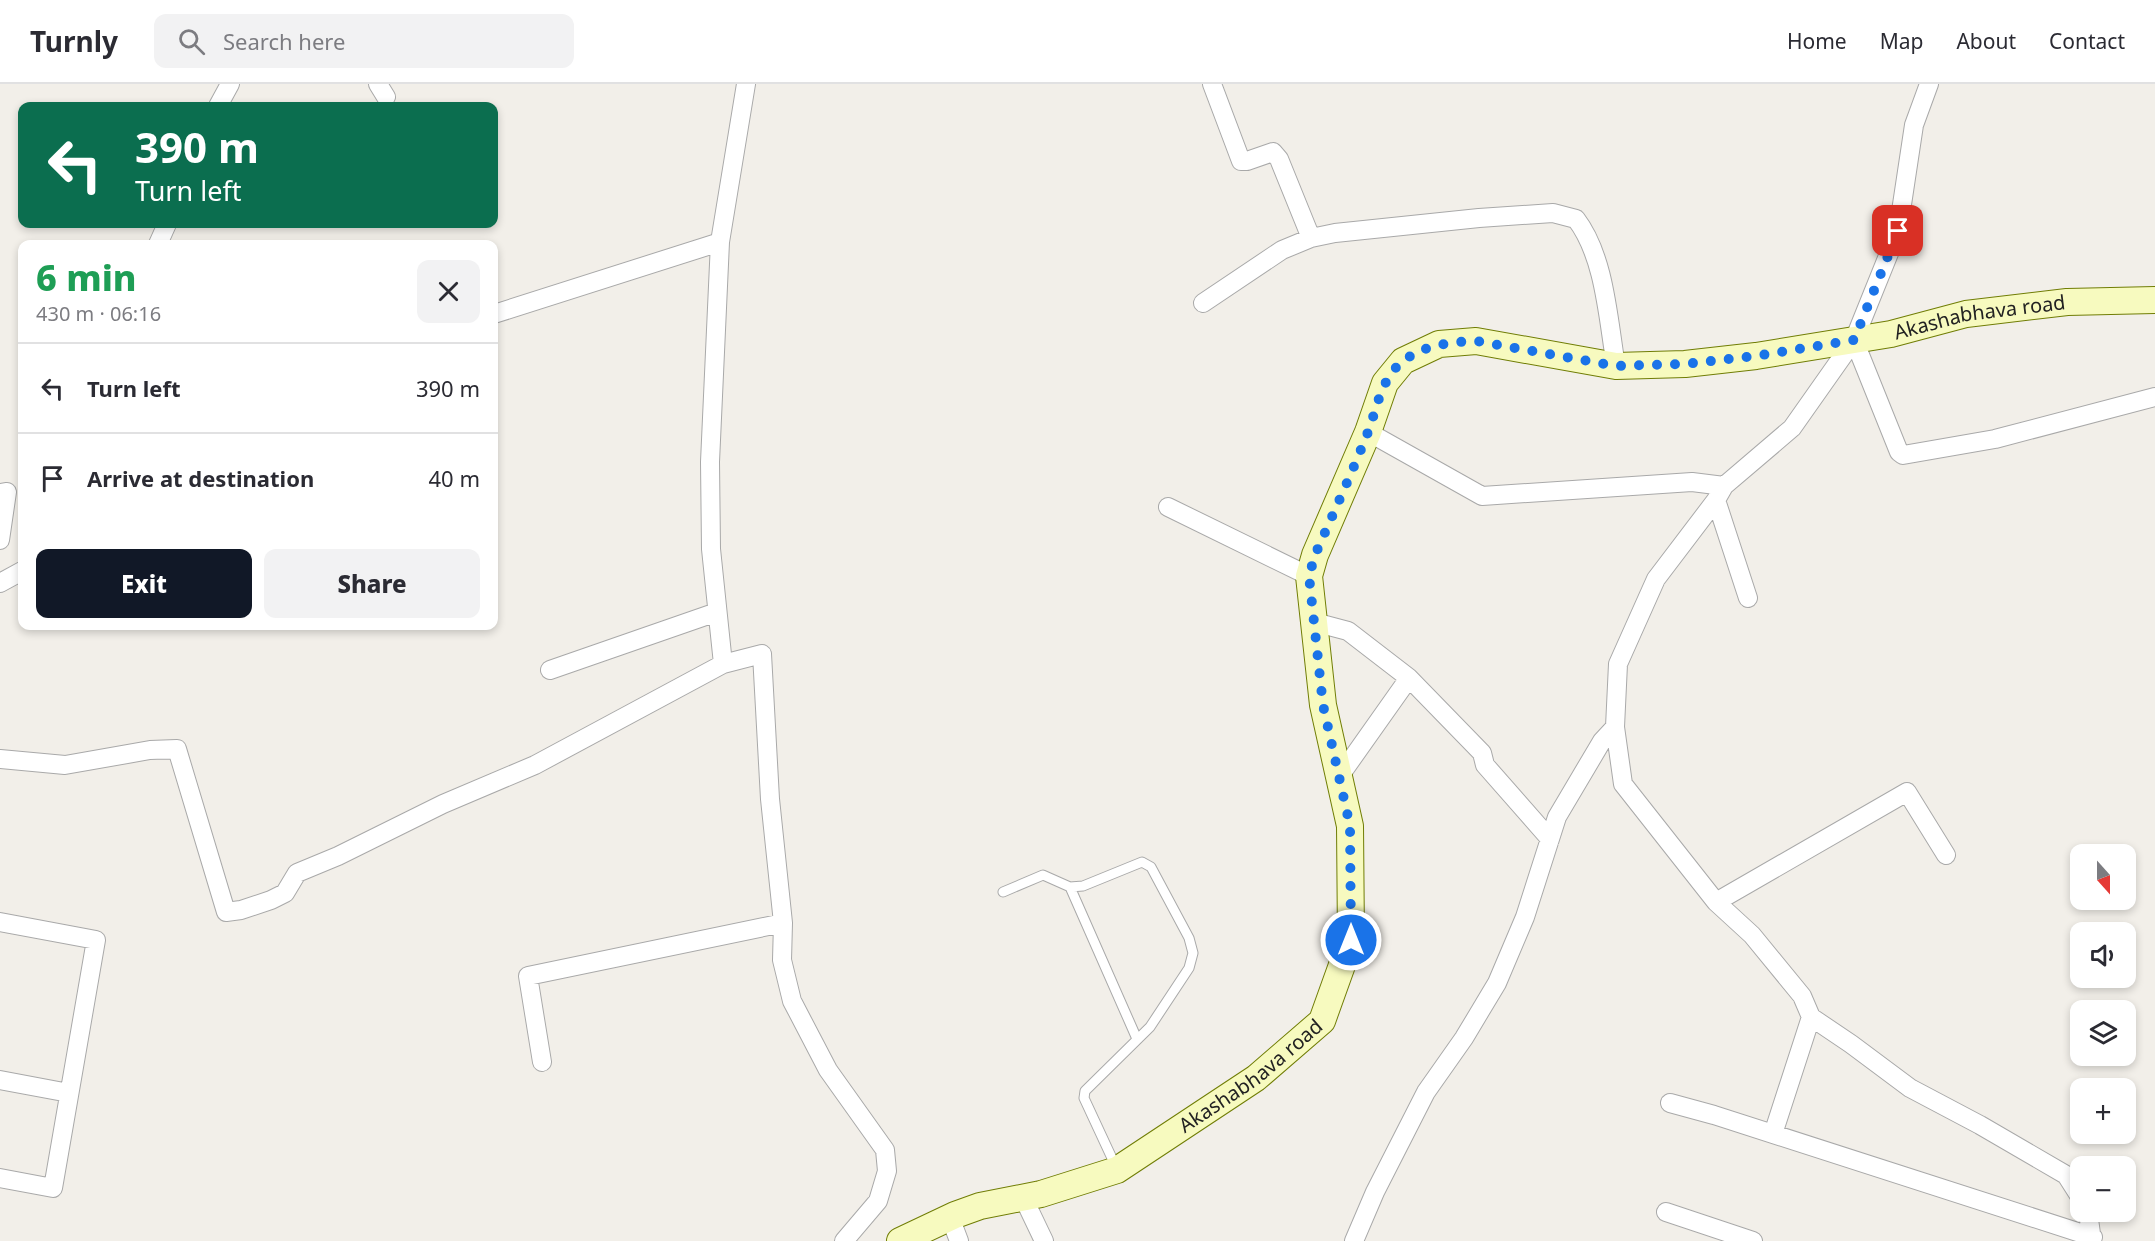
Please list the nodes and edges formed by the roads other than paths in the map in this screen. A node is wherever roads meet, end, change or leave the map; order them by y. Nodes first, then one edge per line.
1 (230, 84) edge
2 (746, 84) edge
3 (1212, 84) edge
4 (1929, 84) edge
5 (220, 102) edge
6 (1311, 238) junction
7 (720, 242) junction
8 (2155, 300) edge
9 (1203, 303) dead end
10 (498, 313) edge
11 (1854, 340) junction
12 (1616, 366) junction
13 (2155, 396) edge
14 (1368, 432) junction
15 (0, 493) edge
16 (1720, 493) junction
17 (1167, 507) dead end
18 (0, 540) edge
19 (18, 573) edge
20 (1309, 576) junction
21 (0, 583) edge
22 (1748, 598) dead end
23 (717, 612) junction
24 (1314, 622) junction
25 (723, 664) junction
26 (550, 670) dead end
27 (1409, 678) junction
28 (1615, 727) junction
29 (0, 759) edge
30 (1340, 777) junction
31 (1550, 838) junction
32 (1946, 855) dead end
33 (1070, 888) junction
34 (1004, 892) dead end
35 (1716, 902) junction
36 (0, 922) edge
37 (783, 923) junction
38 (1811, 1017) junction
39 (1137, 1040) junction
40 (542, 1062) dead end
41 (0, 1080) edge
42 (69, 1093) junction
43 (1670, 1103) dead end
44 (1773, 1134) junction
45 (1117, 1170) junction
46 (0, 1178) edge
47 (2070, 1181) edge
48 (1023, 1197) junction
49 (1666, 1212) dead end
50 (950, 1217) junction
51 (2089, 1222) edge
52 (2092, 1239) edge
53 (843, 1241) edge
54 (900, 1241) edge
55 (959, 1241) edge
56 (1044, 1241) edge
57 (1354, 1241) edge
58 (1754, 1241) edge

1 - 5 street
2 - 7 street
3 - 6 street
4 - 11 street
6 - 9 street
6 - 12 street
7 - 10 street
7 - 23 street
8 - 11 street, Akashabhava road
11 - 12 street, Akashabhava road
11 - 13 street
11 - 16 street
12 - 14 street, Akashabhava road
14 - 16 street
14 - 20 street, Akashabhava road
15 - 18 street
16 - 22 street
16 - 28 street
17 - 20 street
19 - 21 street
20 - 24 street, Akashabhava road
23 - 25 street
23 - 26 street
24 - 27 street
24 - 30 street, Akashabhava road
25 - 29 street
25 - 37 street
27 - 30 street
27 - 31 street
28 - 31 street
28 - 35 street
30 - 45 street, Akashabhava road
31 - 57 street
32 - 35 street
33 - 34 lane
33 - 39 lane
33 - 39 lane
35 - 38 street
36 - 42 street
37 - 40 street
37 - 53 street
38 - 44 street
38 - 47 street
39 - 45 lane
41 - 42 street
42 - 46 street
43 - 44 street
44 - 52 street
45 - 48 street, Akashabhava road
48 - 50 street, Akashabhava road
48 - 56 street
49 - 58 street
50 - 54 street, Akashabhava road
50 - 55 street
51 - 52 street

